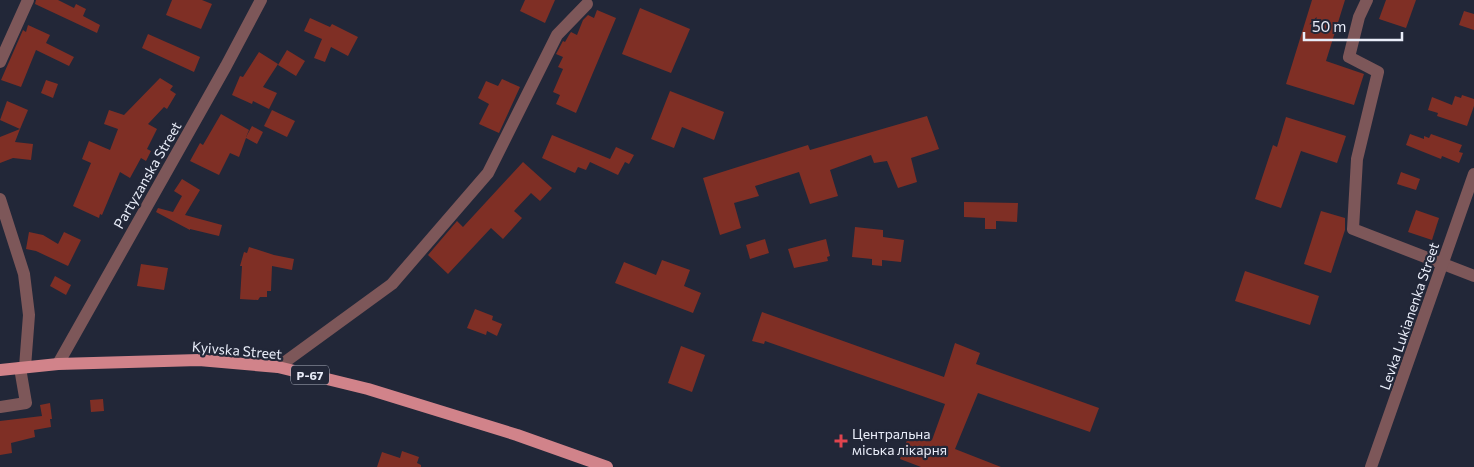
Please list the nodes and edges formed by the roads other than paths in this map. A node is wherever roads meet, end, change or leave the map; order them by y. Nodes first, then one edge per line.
1 (28, 0) edge
2 (261, 0) edge
3 (1367, 0) edge
4 (587, 4) dead end
5 (0, 62) edge
6 (1474, 174) edge
7 (0, 199) edge
8 (1443, 265) junction
9 (1474, 276) edge
10 (58, 364) junction
11 (278, 367) junction
12 (23, 368) junction
13 (0, 370) edge
14 (0, 408) edge
15 (607, 467) edge
16 (1372, 467) edge

1 - 5 street
2 - 10 street, Partyzanska Street
3 - 8 street
4 - 11 street
6 - 8 street, Levka Lukianenka Street
7 - 12 street
8 - 9 street
8 - 16 street, Levka Lukianenka Street
10 - 11 main road, Kyivska Street / Р-67
10 - 12 main road, Kyivska Street / Р-67
11 - 15 main road, Kyivska Street / Р-67
12 - 13 main road, Kyivska Street / Р-67
12 - 14 street

